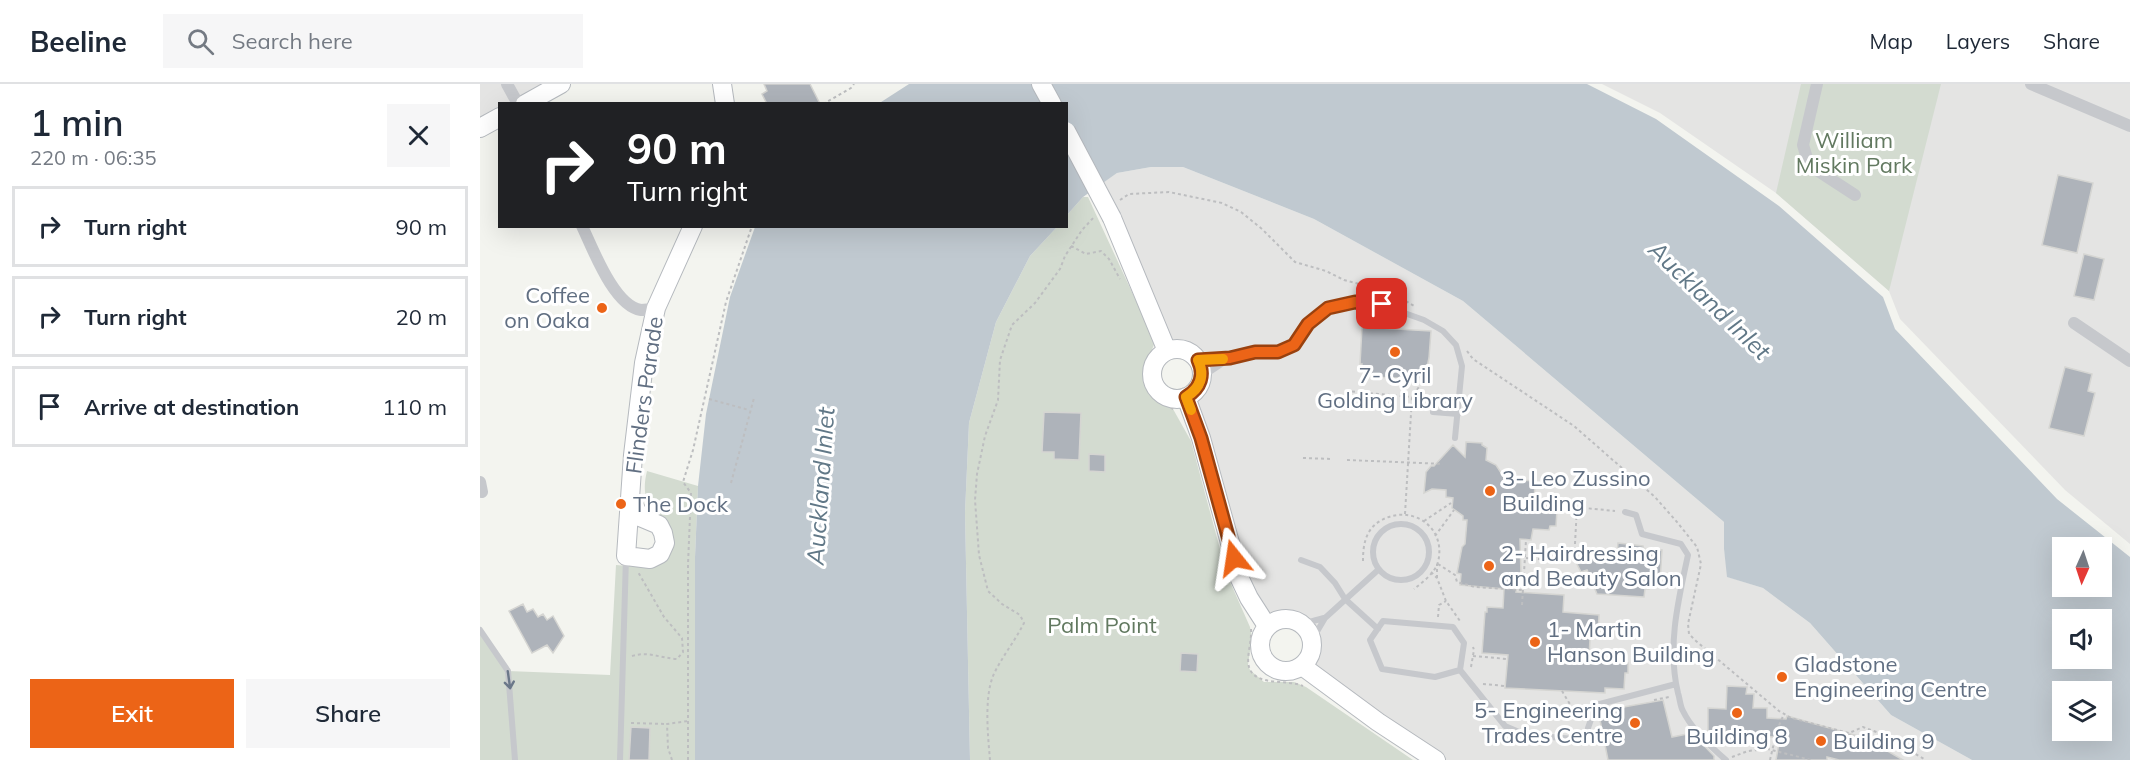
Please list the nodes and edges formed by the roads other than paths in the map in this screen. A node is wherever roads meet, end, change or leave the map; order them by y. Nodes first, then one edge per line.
1 (507, 84) edge
2 (561, 84) edge
3 (722, 84) edge
4 (1041, 84) edge
5 (1816, 84) edge
6 (2031, 84) edge
7 (517, 102) edge
8 (529, 102) edge
9 (724, 102) edge
10 (1051, 102) edge
11 (498, 118) edge
12 (2130, 126) edge
13 (480, 128) edge
14 (1068, 135) edge
15 (1855, 195) dead end
16 (583, 228) edge
17 (692, 228) edge
18 (656, 308) junction
19 (2074, 323) dead end
20 (1167, 351) junction
21 (1230, 358) junction
22 (2130, 361) edge
23 (1200, 368) junction
24 (1186, 397) junction
25 (1432, 412) dead end
26 (1458, 414) junction
27 (1455, 438) dead end
28 (631, 500) junction
29 (1625, 512) road end
30 (632, 557) junction
31 (1301, 560) dead end
32 (1378, 570) junction
33 (1345, 599) junction
34 (1324, 618) junction
35 (1302, 624) junction
36 (1268, 627) junction
37 (1378, 629) junction
38 (480, 630) edge
39 (1312, 640) junction
40 (1302, 666) junction
41 (1460, 670) junction
42 (1676, 684) junction
43 (1724, 758) edge
44 (515, 760) edge
45 (620, 760) edge
46 (1436, 760) edge

1 - 7 street
2 - 8 main road
3 - 9 main road
4 - 10 main road
5 - 15 street
6 - 12 street
11 - 13 main road
14 - 20 main road, bridge
16 - 18 street
17 - 18 main road, Flinders Parade
18 - 28 main road, Flinders Parade
19 - 22 street
20 - 23 main road
20 - 24 main road
21 - 23 lane
21 - 23 lane
21 - 26 lane
23 - 24 main road
24 - 36 main road
25 - 26 lane
26 - 27 lane
28 - 30 main road, Flinders Parade
28 - 30 main road, Flinders Parade
29 - 42 lane
30 - 45 lane, Flinders Parade
31 - 33 lane
32 - 32 lane
32 - 33 lane
33 - 34 lane
33 - 37 lane
34 - 35 lane
34 - 39 lane
35 - 36 main road
35 - 39 main road
36 - 40 main road
37 - 41 lane
37 - 41 lane
38 -> 44 lane
39 - 40 main road
40 - 46 main road
41 - 42 lane
42 - 43 lane

